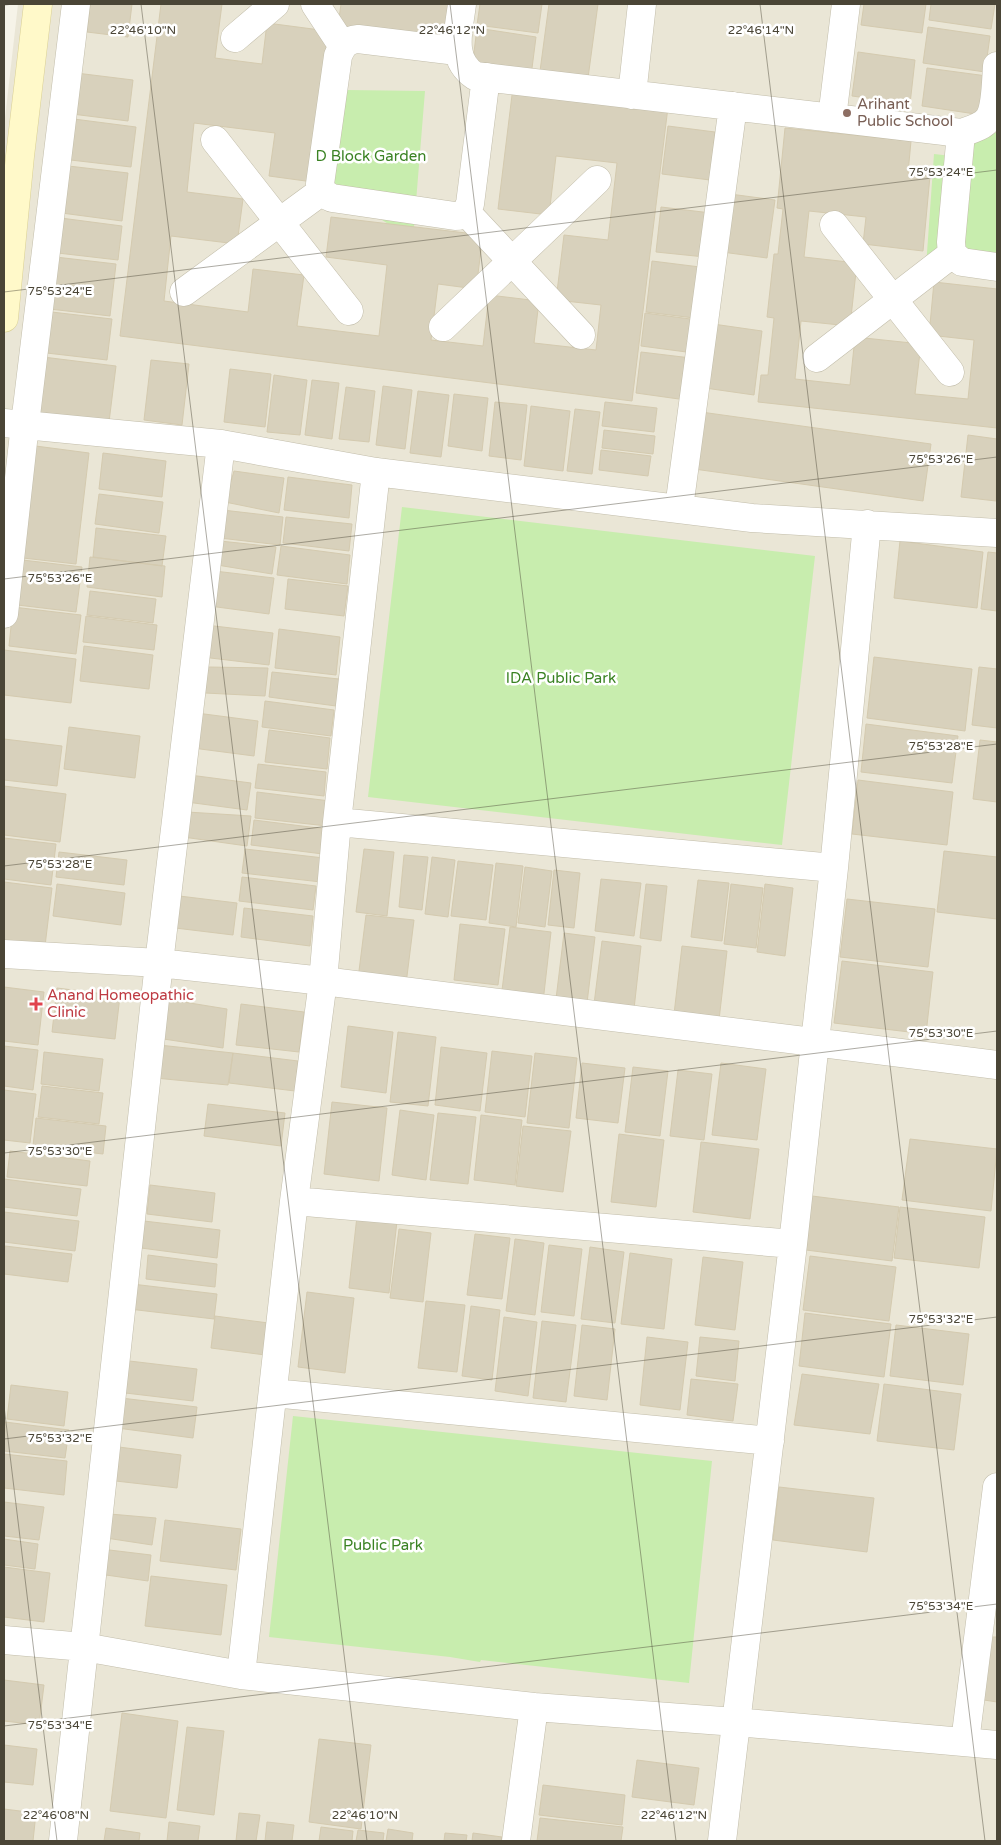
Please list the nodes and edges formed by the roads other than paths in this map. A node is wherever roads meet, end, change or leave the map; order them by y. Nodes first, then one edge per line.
1 (38, 4) edge
2 (76, 4) edge
3 (275, 4) edge
4 (315, 4) edge
5 (462, 4) edge
6 (642, 4) edge
7 (846, 4) edge
8 (235, 38) dead end
9 (342, 46) junction
10 (457, 51) junction
11 (997, 66) edge
12 (486, 77) junction
13 (632, 94) junction
14 (15, 100) edge
15 (734, 106) junction
16 (995, 106) edge
17 (832, 118) junction
18 (960, 133) junction
19 (215, 140) dead end
20 (12, 156) edge
21 (597, 180) dead end
22 (322, 192) junction
23 (466, 212) junction
24 (280, 222) junction
25 (834, 225) dead end
26 (952, 254) junction
27 (512, 261) junction
28 (997, 267) edge
29 (184, 292) dead end
30 (893, 300) junction
31 (349, 311) dead end
32 (4, 318) edge
33 (443, 327) dead end
34 (581, 335) dead end
35 (817, 358) dead end
36 (950, 372) dead end
37 (14, 423) edge
38 (221, 444) junction
39 (376, 472) junction
40 (679, 508) junction
41 (867, 524) junction
42 (997, 533) edge
43 (4, 614) edge
44 (337, 822) junction
45 (834, 868) junction
46 (4, 954) edge
47 (159, 963) junction
48 (323, 981) junction
49 (814, 1043) junction
50 (997, 1065) edge
51 (294, 1201) junction
52 (794, 1244) junction
53 (273, 1393) junction
54 (770, 1441) junction
55 (997, 1487) edge
56 (4, 1640) edge
57 (84, 1647) junction
58 (241, 1674) junction
59 (534, 1707) junction
60 (736, 1722) junction
61 (965, 1742) junction
62 (997, 1745) edge
63 (63, 1841) edge
64 (516, 1841) edge
65 (722, 1841) edge

1 - 14 main road
2 - 37 street
3 - 8 street
4 - 9 street
5 - 10 street
6 - 13 street
7 - 17 street
9 - 10 street
9 - 22 street
10 - 12 street
11 - 16 street
12 - 13 street
12 - 23 street
13 - 15 street
14 - 20 main road
15 - 17 street
15 - 40 street
16 - 18 street
17 - 18 street
18 - 26 street
19 - 24 street
20 - 32 main road
21 - 27 street
22 - 23 street
22 - 24 street
23 - 27 street
24 - 29 street
24 - 31 street
25 - 30 street
26 - 28 street
26 - 30 street
27 - 33 street
27 - 34 street
30 - 35 street
30 - 36 street
37 - 38 street
37 - 43 street
38 - 39 street
38 - 47 street
39 - 40 street
39 - 44 street
40 - 41 street
41 - 42 street
41 - 45 street
44 - 45 street
44 - 48 street
45 - 49 street
46 - 47 street
47 - 48 street
47 - 57 street
48 - 49 street
48 - 51 street
49 - 50 street
49 - 52 street
51 - 52 street
51 - 53 street
52 - 54 street
53 - 54 street
53 - 58 street
54 - 60 street
55 - 61 street
56 - 57 street
57 - 58 street
57 - 63 street
58 - 59 street
59 - 60 street
59 - 64 street
60 - 61 street
60 - 65 street
61 - 62 street

